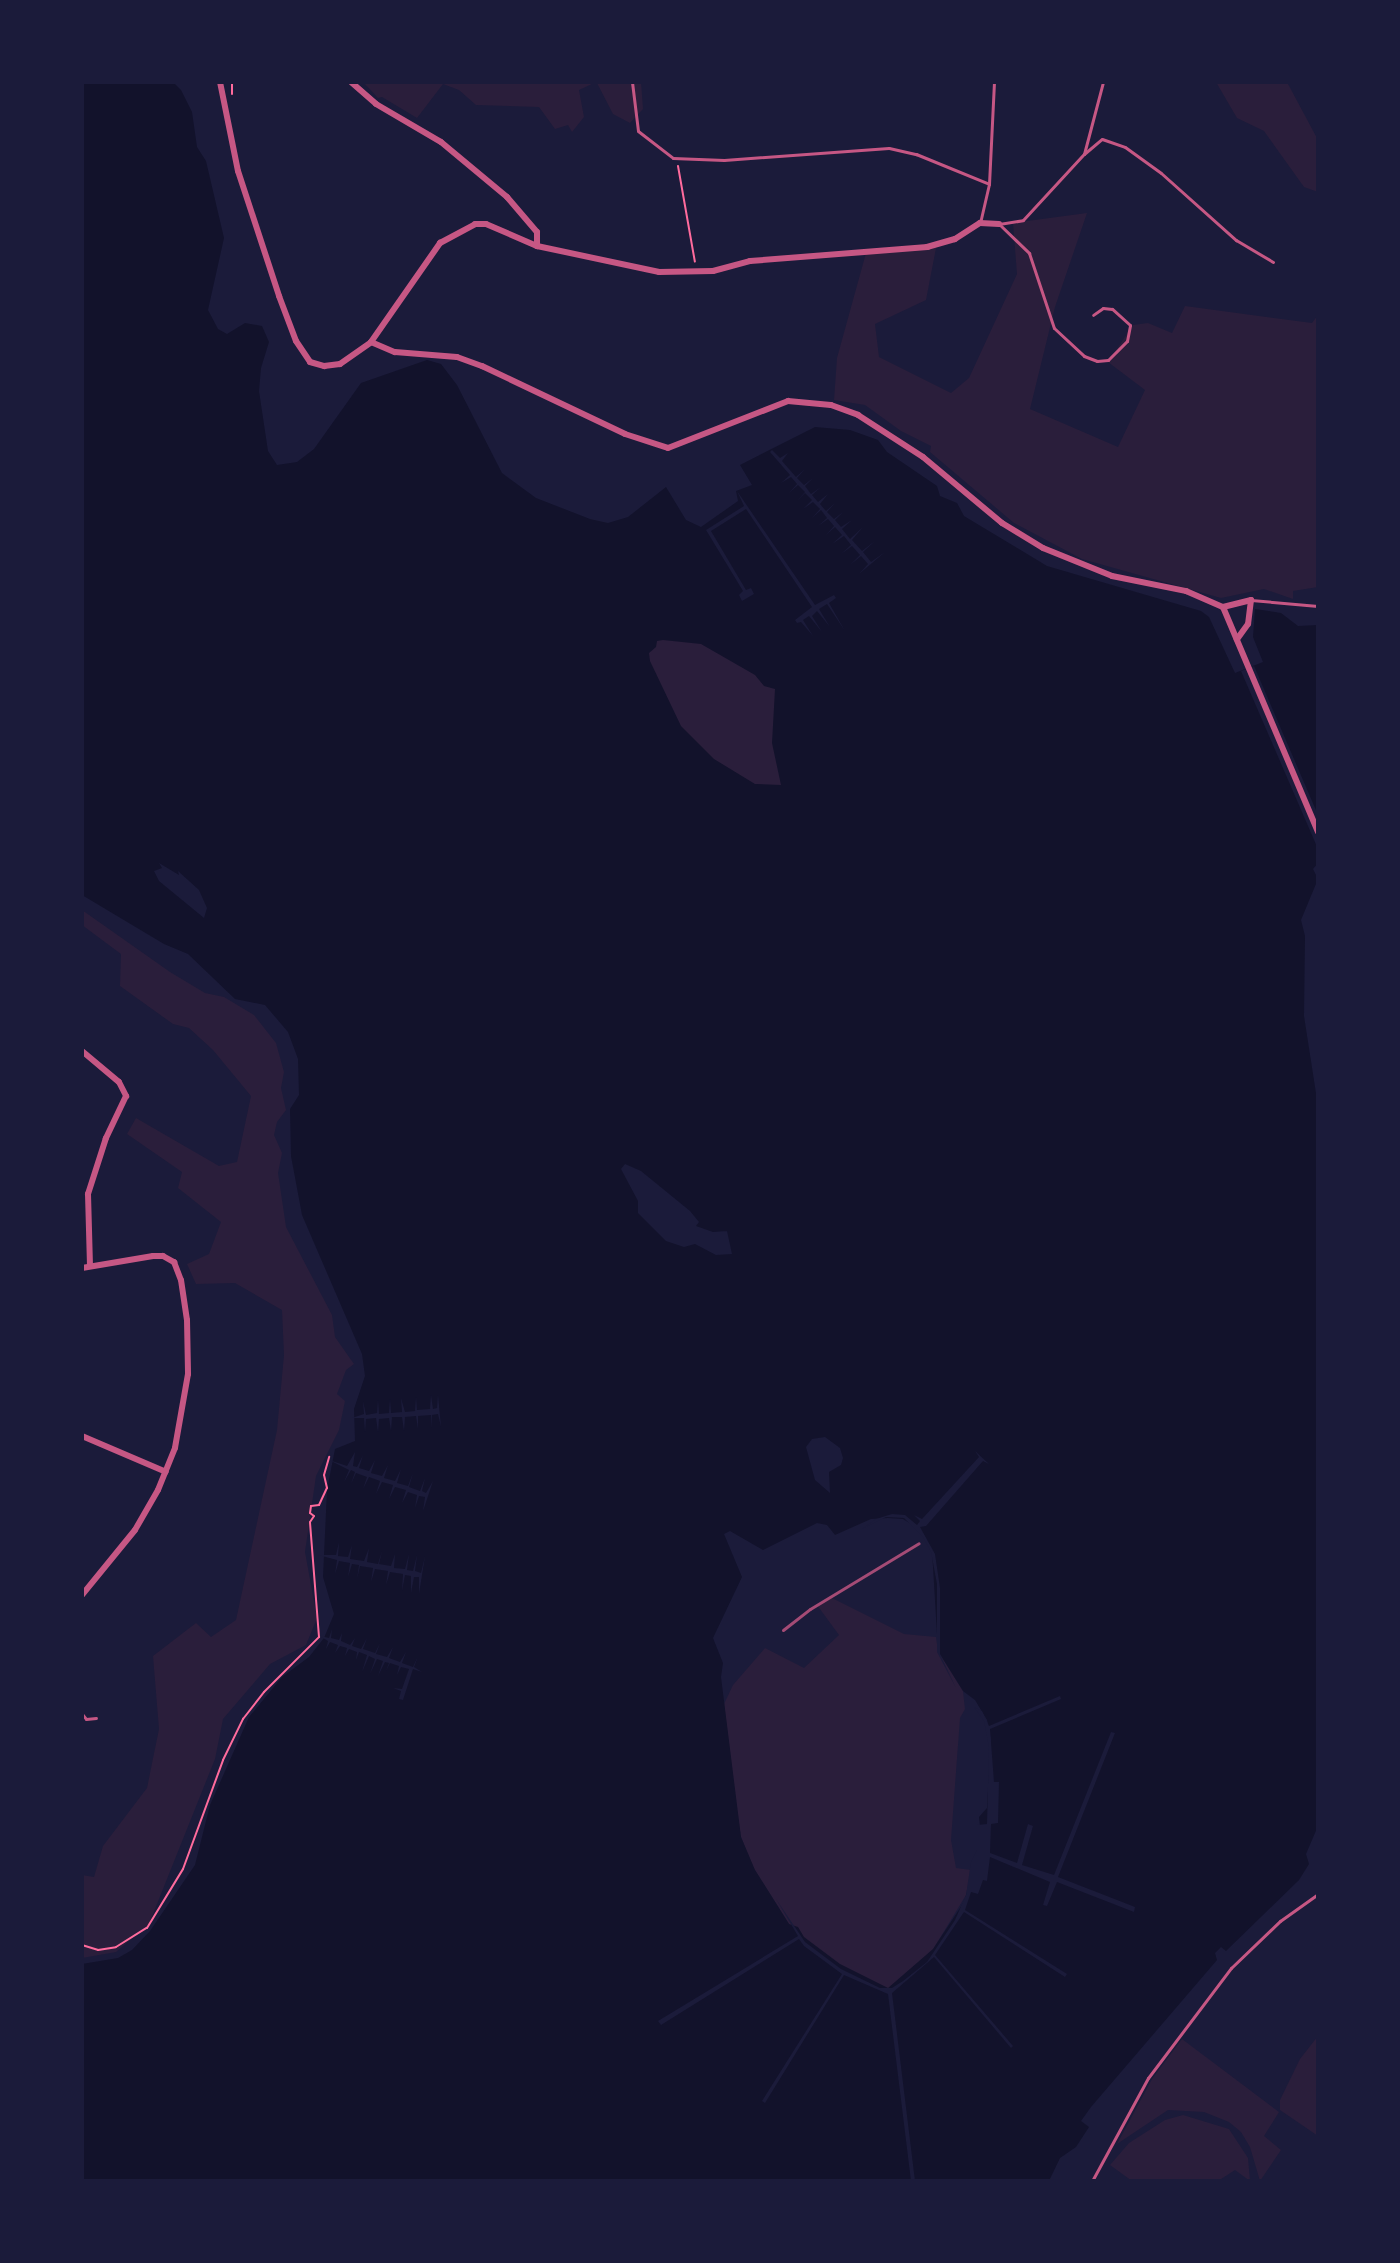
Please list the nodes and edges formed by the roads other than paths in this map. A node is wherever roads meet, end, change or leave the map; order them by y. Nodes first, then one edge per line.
1 (220, 82) edge
2 (351, 82) edge
3 (632, 82) edge
4 (994, 82) edge
5 (1103, 82) edge
6 (1084, 154) junction
7 (989, 184) junction
8 (980, 223) junction
9 (999, 224) junction
10 (537, 246) junction
11 (1273, 262) dead end
12 (1093, 315) dead end
13 (371, 342) junction
14 (1251, 600) junction
15 (1318, 606) edge
16 (1223, 607) junction
17 (1237, 639) junction
18 (1318, 832) edge
19 (82, 1051) edge
20 (90, 1266) junction
21 (82, 1268) edge
22 (82, 1436) edge
23 (166, 1472) junction
24 (82, 1595) edge
25 (82, 1714) edge
26 (96, 1718) dead end
27 (1318, 1894) edge
28 (1092, 2181) edge

1 - 13 street
2 - 10 street
3 - 7 lane
4 - 7 lane
5 - 6 lane
6 - 9 lane
6 - 11 lane
7 - 8 lane
8 - 9 street
8 - 10 street
9 - 12 lane
10 - 13 street
13 - 16 street
14 - 15 lane
14 - 16 street
14 - 17 street
16 - 17 street
17 - 18 street
19 - 20 street
20 - 21 street
20 - 23 street
22 - 23 street
23 - 24 street
25 - 26 lane
27 - 28 lane

